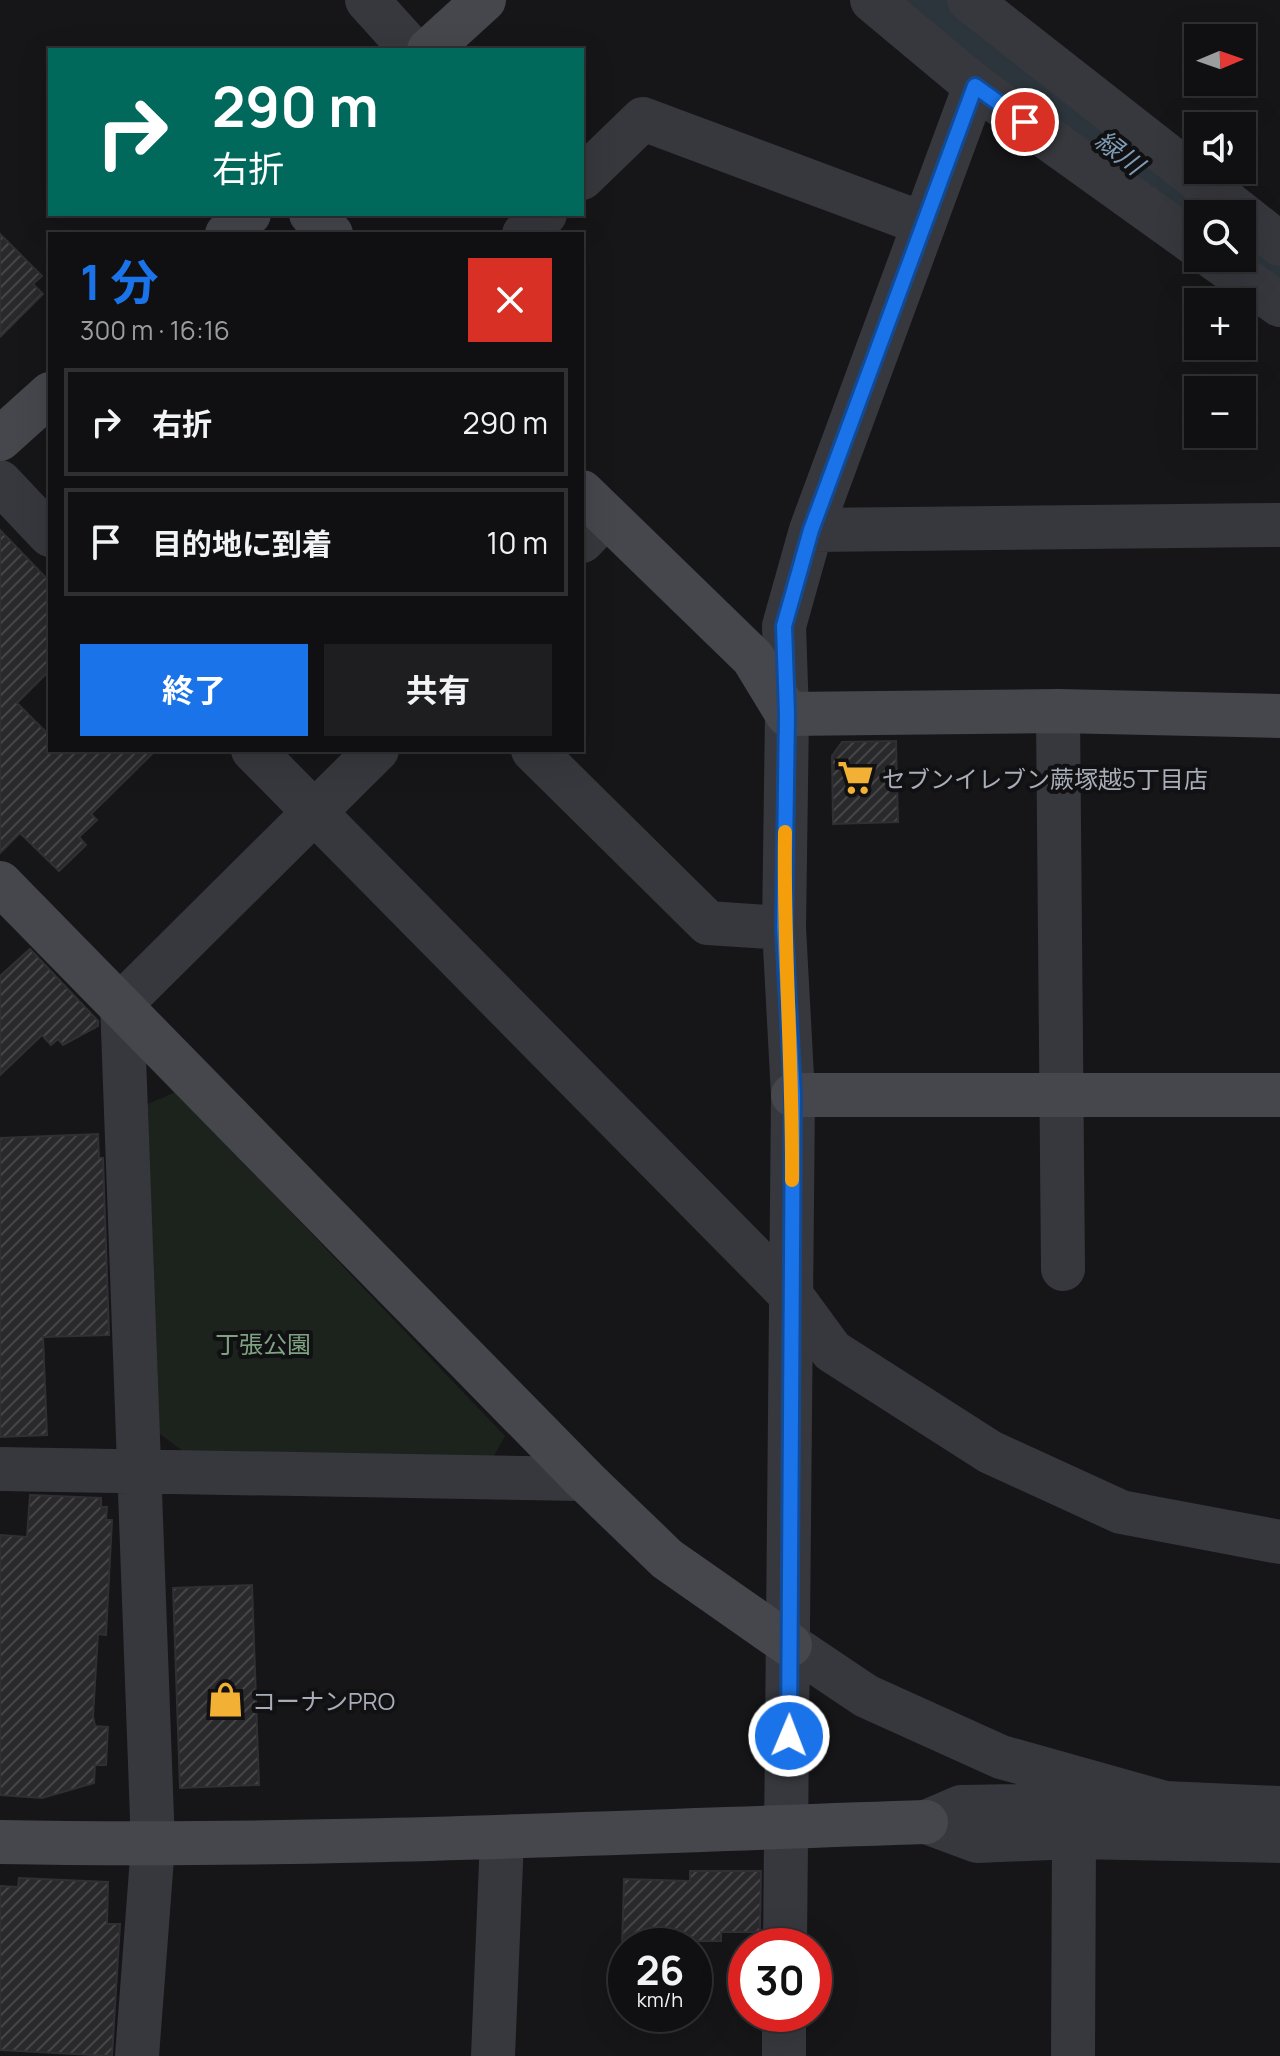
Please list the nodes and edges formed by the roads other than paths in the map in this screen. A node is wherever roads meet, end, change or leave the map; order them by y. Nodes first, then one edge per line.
1 (367, 0) edge
2 (484, 0) edge
3 (872, 0) edge
4 (992, 7) edge
5 (410, 48) edge
6 (431, 48) edge
7 (975, 86) junction
8 (584, 176) edge
9 (1225, 200) edge
10 (247, 216) edge
11 (313, 216) edge
12 (543, 216) edge
13 (924, 224) junction
14 (1256, 225) edge
15 (229, 232) edge
16 (329, 232) edge
17 (526, 232) edge
18 (1184, 236) edge
19 (1280, 244) edge
20 (1234, 272) edge
21 (1280, 305) edge
22 (48, 396) edge
23 (0, 439) edge
24 (0, 482) edge
25 (590, 516) edge
26 (1280, 525) edge
27 (811, 530) junction
28 (48, 533) edge
29 (1058, 711) junction
30 (787, 714) junction
31 (1280, 716) edge
32 (255, 752) edge
33 (375, 752) edge
34 (535, 752) edge
35 (314, 814) junction
36 (0, 883) edge
37 (784, 928) junction
38 (122, 1003) junction
39 (793, 1095) junction
40 (1063, 1095) junction
41 (1280, 1095) edge
42 (1063, 1269) dead end
43 (791, 1295) junction
44 (0, 1469) edge
45 (141, 1470) junction
46 (584, 1479) junction
47 (1280, 1542) edge
48 (790, 1645) junction
49 (1165, 1803) junction
50 (1280, 1808) edge
51 (926, 1822) junction
52 (787, 1826) junction
53 (1074, 1837) junction
54 (502, 1838) junction
55 (1280, 1841) edge
56 (0, 1842) edge
57 (153, 1845) junction
58 (785, 1928) edge
59 (784, 2032) edge
60 (137, 2056) edge
61 (493, 2056) edge
62 (784, 2056) edge
63 (1073, 2056) edge

1 - 5 street
2 - 6 street
3 - 7 street
4 - 9 street
7 - 13 street
7 - 18 street
8 - 13 street
10 - 15 street
11 - 16 street
12 - 17 street
13 - 27 street
14 - 19 street
20 - 21 street
22 - 23 street
24 - 28 street
25 - 30 street
26 - 27 street
27 - 30 street
29 - 30 street
29 - 31 street
29 - 40 street
30 - 37 street
32 - 35 street
33 - 35 street
34 - 37 street
35 - 38 street
35 - 43 street
36 - 38 street
37 - 39 street
38 - 45 street
38 - 46 street
39 - 40 street
39 - 43 street
40 - 41 street
40 - 42 street
43 - 47 street
43 - 48 street
44 - 45 street
45 - 46 street
45 - 57 street
46 - 48 street
48 - 49 street
48 - 52 street
49 - 50 street
49 - 51 street
51 - 52 street
51 - 53 street
52 - 54 street
52 - 58 street
53 - 55 street
53 - 63 street
54 - 57 street
54 - 61 street
56 - 57 street
57 - 60 street
59 - 62 street

